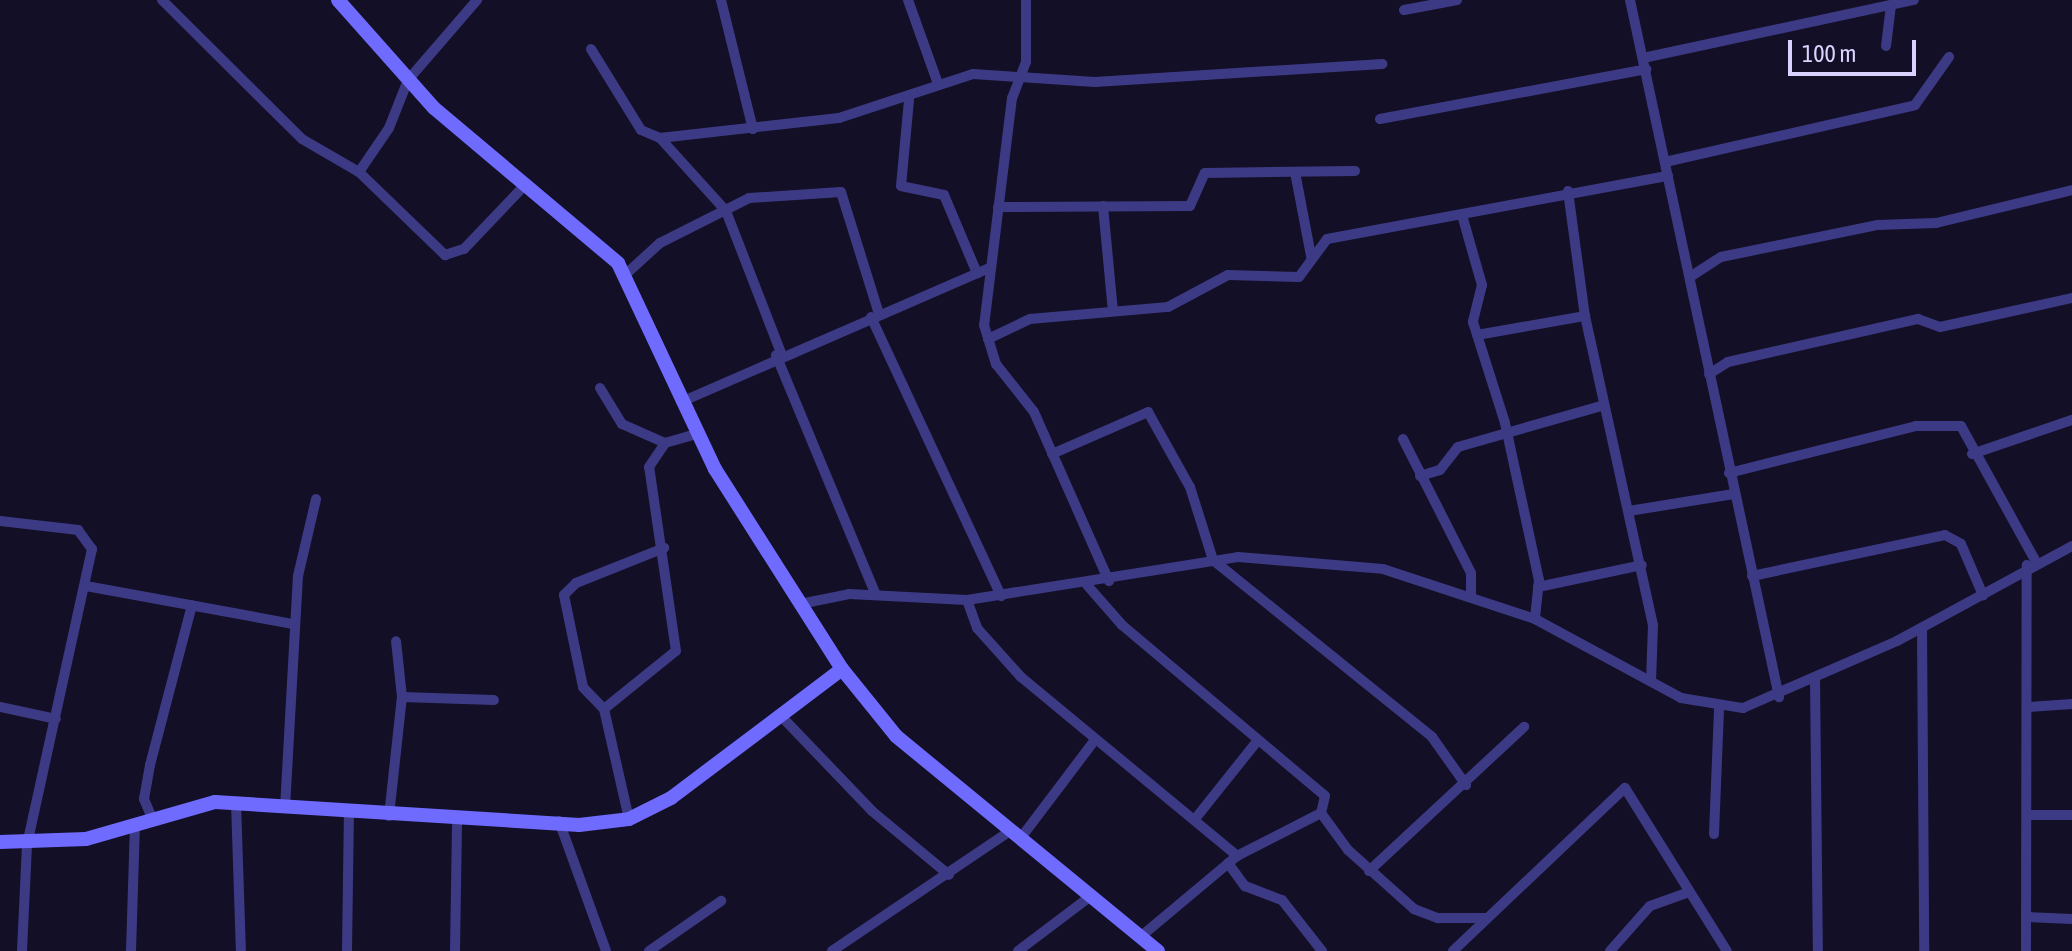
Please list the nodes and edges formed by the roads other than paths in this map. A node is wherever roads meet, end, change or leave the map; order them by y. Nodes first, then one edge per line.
1 (162, 0) edge
2 (338, 0) edge
3 (477, 0) edge
4 (721, 0) edge
5 (908, 0) edge
6 (1026, 0) edge
7 (1457, 0) edge
8 (1630, 0) edge
9 (1914, 0) edge
10 (1891, 5) junction
11 (1404, 10) dead end
12 (1886, 46) dead end
13 (591, 49) dead end
14 (1949, 57) dead end
15 (1382, 64) dead end
16 (1644, 64) junction
17 (1022, 78) junction
18 (408, 80) junction
19 (938, 84) junction
20 (909, 100) junction
21 (1380, 119) dead end
22 (753, 129) junction
23 (676, 136) junction
24 (660, 138) junction
25 (671, 149) junction
26 (1665, 162) junction
27 (1355, 171) dead end
28 (359, 172) junction
29 (1295, 172) junction
30 (1668, 176) junction
31 (524, 186) junction
32 (2072, 190) edge
33 (1568, 191) junction
34 (1103, 206) junction
35 (998, 207) junction
36 (726, 211) junction
37 (1462, 215) junction
38 (1312, 259) junction
39 (991, 267) junction
40 (977, 273) junction
41 (626, 274) junction
42 (1690, 277) junction
43 (2072, 298) edge
44 (1113, 311) junction
45 (875, 315) junction
46 (1585, 316) junction
47 (1477, 335) junction
48 (988, 339) junction
49 (778, 354) junction
50 (1709, 374) junction
51 (600, 388) dead end
52 (681, 402) junction
53 (1604, 405) junction
54 (2072, 420) edge
55 (697, 434) junction
56 (1508, 434) junction
57 (1403, 439) dead end
58 (665, 443) junction
59 (1052, 454) junction
60 (1972, 454) junction
61 (1729, 473) junction
62 (1420, 476) junction
63 (1734, 494) junction
64 (316, 499) dead end
65 (1629, 511) junction
66 (0, 521) edge
67 (2072, 546) edge
68 (664, 548) junction
69 (1213, 560) junction
70 (2031, 562) junction
71 (1642, 565) junction
72 (1752, 576) junction
73 (1109, 581) junction
74 (1087, 585) junction
75 (86, 586) junction
76 (1538, 587) junction
77 (876, 595) junction
78 (1471, 595) junction
79 (1983, 595) junction
80 (1001, 596) junction
81 (967, 600) junction
82 (800, 604) junction
83 (192, 605) junction
84 (1535, 619) junction
85 (294, 624) junction
86 (1922, 628) junction
87 (396, 641) dead end
88 (842, 669) junction
89 (1815, 677) junction
90 (1651, 681) junction
91 (402, 697) junction
92 (1779, 697) junction
93 (494, 700) dead end
94 (2072, 704) edge
95 (0, 707) edge
96 (2029, 707) junction
97 (604, 709) junction
98 (1719, 709) junction
99 (781, 716) junction
100 (56, 719) junction
101 (1524, 727) dead end
102 (1095, 740) junction
103 (1258, 740) junction
104 (1466, 785) junction
105 (236, 803) junction
106 (285, 808) junction
107 (349, 813) junction
108 (1321, 813) junction
109 (2029, 815) junction
110 (2072, 815) edge
111 (389, 816) junction
112 (152, 818) junction
113 (457, 818) junction
114 (629, 819) junction
115 (1195, 819) junction
116 (559, 821) junction
117 (135, 824) junction
118 (1714, 834) dead end
119 (1015, 835) junction
120 (0, 842) edge
121 (27, 845) junction
122 (1233, 859) junction
123 (1369, 871) junction
124 (949, 875) junction
125 (1689, 892) junction
126 (1092, 895) junction
127 (721, 901) dead end
128 (2026, 917) junction
129 (1486, 918) junction
130 (2072, 919) edge
131 (1140, 937) junction
132 (22, 951) edge
133 (131, 951) edge
134 (241, 951) edge
135 (347, 951) edge
136 (455, 951) edge
137 (606, 951) edge
138 (649, 951) edge
139 (832, 951) edge
140 (1018, 951) edge
141 (1158, 951) edge
142 (1322, 951) edge
143 (1453, 951) edge
144 (1610, 951) edge
145 (1727, 951) edge
146 (1818, 951) edge
147 (1924, 951) edge
148 (2026, 951) edge

1 - 28 street
2 - 18 street
3 - 18 street
4 - 22 street
5 - 19 street
6 - 17 street
7 - 11 street
8 - 16 street
9 - 10 street
10 - 12 street
10 - 16 street
13 - 24 street
14 - 26 street
15 - 17 street
16 - 21 street
16 - 26 street
17 - 19 street
17 - 35 street
18 - 28 street
18 - 31 street
19 - 20 street
20 - 22 street
20 - 40 street
22 - 23 street
23 - 24 street
23 - 25 street
24 - 25 street
25 - 36 street
26 - 30 street
27 - 29 street
28 - 31 street
29 - 34 street
29 - 38 street
30 - 33 street
30 - 42 street
31 - 41 street
32 - 42 street
33 - 37 street
33 - 46 street
34 - 35 street
34 - 44 street
35 - 39 street
36 - 41 street
36 - 45 street
36 - 49 street
37 - 38 street
37 - 47 street
38 - 44 street
39 - 40 street
39 - 48 street
40 - 45 street
41 - 52 street
42 - 50 street
43 - 50 street
44 - 48 street
45 - 49 street
45 - 80 street
46 - 47 street
46 - 53 street
47 - 56 street
48 - 59 street
49 - 52 street
49 - 77 street
50 - 61 street
51 - 58 street
52 - 55 street
53 - 56 street
53 - 65 street
54 - 60 street
55 - 58 street
55 - 82 street
56 - 62 street
56 - 76 street
57 - 62 street
58 - 68 street
59 - 69 street
59 - 73 street
60 - 61 street
60 - 70 street
61 - 63 street
62 - 78 street
63 - 65 street
63 - 72 street
64 - 85 street
65 - 71 street
66 - 75 street
67 - 70 street
68 - 97 street
68 - 97 street
69 - 73 street
69 - 78 street
69 - 104 street
70 - 79 street
70 - 96 street
71 - 76 street
71 - 90 street
72 - 79 street
72 - 92 street
73 - 74 street
74 - 80 street
74 - 103 street
75 - 83 street
75 - 100 street
76 - 84 street
77 - 81 street
77 - 82 street
78 - 84 street
79 - 86 street
80 - 81 street
81 - 102 street
82 - 88 street
83 - 85 street
83 - 112 street
84 - 90 street
85 - 106 street
86 - 89 street
86 - 147 street
87 - 91 street
88 - 99 street
88 - 119 street
89 - 92 street
89 - 146 street
90 - 98 street
91 - 93 street
91 - 111 street
92 - 98 street
94 - 96 street
95 - 100 street
96 - 109 street
97 - 114 street
98 - 118 street
99 - 114 street
99 - 124 street
100 - 121 street
101 - 104 street
102 - 115 street
102 - 119 street
103 - 108 street
103 - 115 street
104 - 123 street
105 - 106 street
105 - 112 street
105 - 134 street
106 - 107 street
107 - 111 street
107 - 135 street
108 - 122 street
108 - 123 street
109 - 110 street
109 - 128 street
111 - 113 street
112 - 117 street
113 - 116 street
113 - 136 street
114 - 116 street
115 - 122 street
116 - 137 street
117 - 121 street
117 - 133 street
119 - 124 street
119 - 126 street
120 - 121 street
121 - 132 street
122 - 131 street
122 - 142 street
123 - 129 street
124 - 139 street
125 - 129 street
125 - 144 street
125 - 145 street
126 - 131 street
126 - 140 street
127 - 138 street
128 - 130 street
128 - 148 street
129 - 143 street
131 - 141 street

